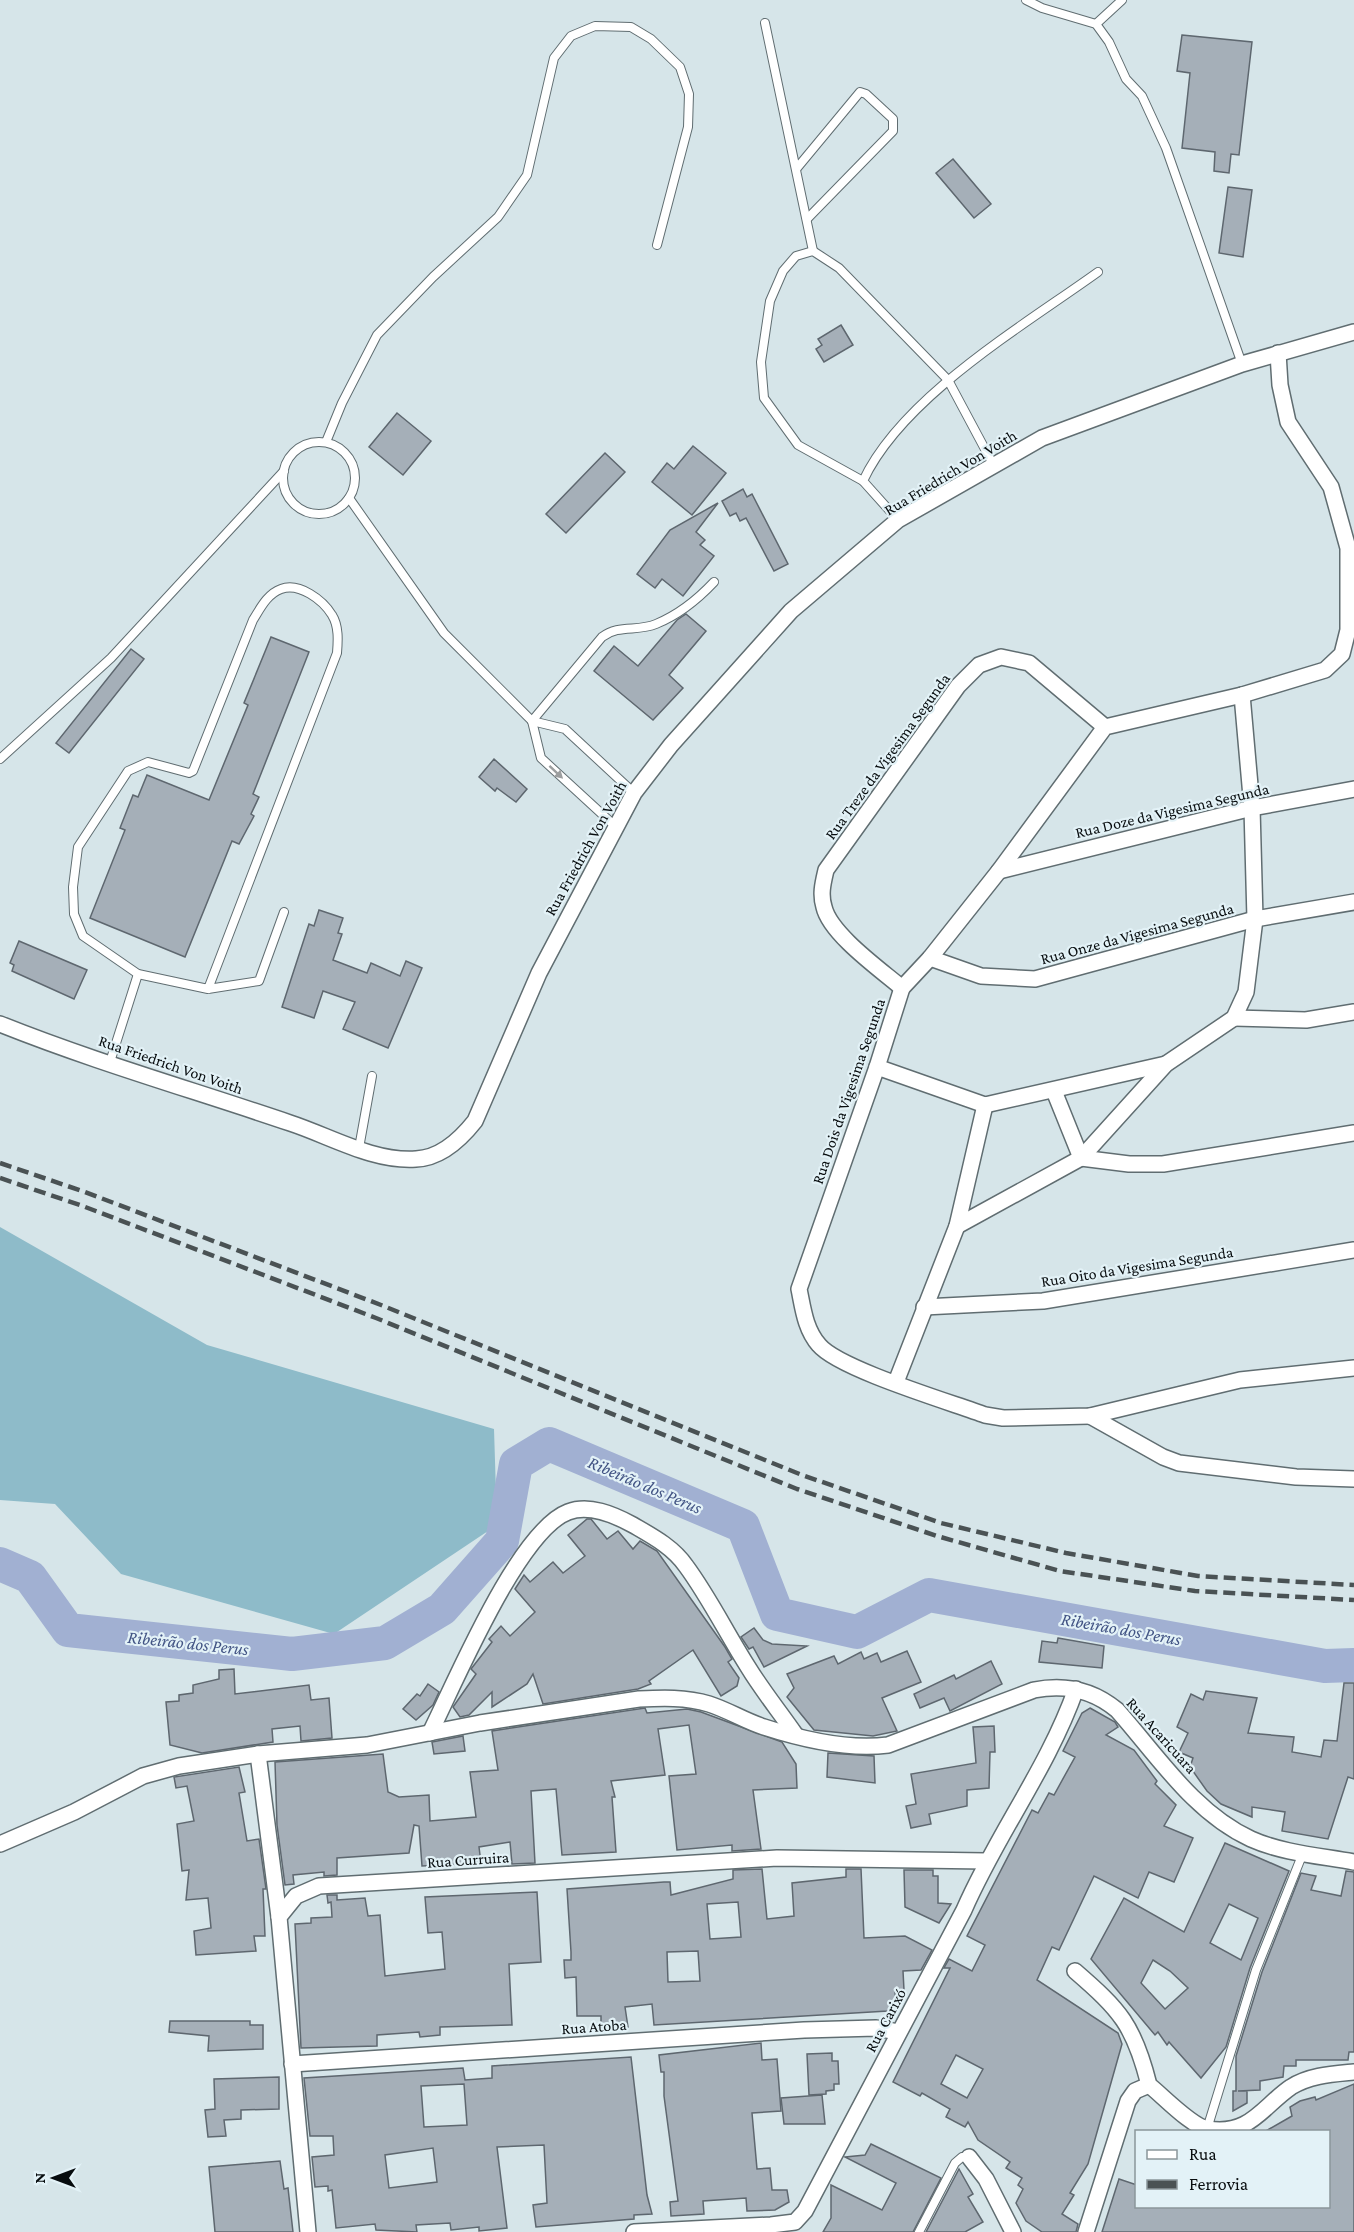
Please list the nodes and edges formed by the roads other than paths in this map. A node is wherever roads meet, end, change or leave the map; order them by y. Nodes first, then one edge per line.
1 (1026, 0) edge
2 (1122, 0) edge
3 (765, 23) dead end
4 (1096, 24) junction
5 (796, 168) junction
6 (807, 219) junction
7 (657, 245) dead end
8 (813, 251) junction
9 (1098, 272) dead end
10 (1354, 332) edge
11 (1278, 353) junction
12 (1242, 364) junction
13 (948, 380) junction
14 (326, 442) junction
15 (994, 466) junction
16 (284, 471) junction
17 (863, 481) junction
18 (349, 498) junction
19 (898, 520) junction
20 (714, 582) dead end
21 (1242, 695) junction
22 (532, 721) junction
23 (1105, 727) junction
24 (0, 759) edge
25 (1354, 789) edge
26 (634, 793) junction
27 (1252, 808) junction
28 (615, 826) junction
29 (999, 871) junction
30 (1354, 902) edge
31 (284, 912) dead end
32 (1255, 919) junction
33 (930, 958) junction
34 (138, 974) junction
35 (902, 988) junction
36 (208, 989) junction
37 (1354, 1012) edge
38 (1234, 1018) junction
39 (0, 1024) edge
40 (110, 1062) junction
41 (1166, 1064) junction
42 (877, 1067) junction
43 (372, 1076) dead end
44 (1054, 1091) junction
45 (985, 1105) junction
46 (1354, 1133) edge
47 (359, 1148) junction
48 (1081, 1158) junction
49 (957, 1226) junction
50 (1354, 1250) edge
51 (924, 1306) junction
52 (1354, 1368) edge
53 (896, 1382) junction
54 (1090, 1416) junction
55 (1354, 1479) edge
56 (1076, 1689) junction
57 (430, 1733) junction
58 (795, 1734) junction
59 (258, 1754) junction
60 (0, 1844) edge
61 (1303, 1853) junction
62 (986, 1861) junction
63 (1354, 1862) edge
64 (279, 1917) junction
65 (1075, 1971) dead end
66 (898, 2032) junction
67 (292, 2064) junction
68 (1354, 2072) edge
69 (1149, 2085) junction
70 (1207, 2129) junction
71 (969, 2157) joint
72 (798, 2227) edge
73 (308, 2232) edge
74 (634, 2232) edge
75 (919, 2232) edge
76 (1013, 2232) edge
77 (1086, 2232) edge

1 - 4 lane
2 - 4 lane
3 - 5 lane
4 - 12 lane
5 - 6 lane
5 - 6 lane
6 - 8 lane
7 - 14 lane
8 - 13 lane
8 - 17 lane
9 - 13 lane
10 - 11 street, Rua Friedrich Von Voith
11 - 12 street, Rua Friedrich Von Voith
11 - 21 street
12 - 15 street, Rua Friedrich Von Voith
13 - 15 lane
13 - 17 lane
14 - 16 lane
14 - 18 lane
15 - 19 street, Rua Friedrich Von Voith
16 - 18 lane
16 - 24 lane
17 - 19 lane
18 - 22 lane
19 - 26 street, Rua Friedrich Von Voith
20 - 22 lane
21 - 23 street
21 - 27 street
22 - 26 lane
22 -> 28 lane
23 - 29 street, Rua Dois da Vigesima Segunda
23 - 35 street, Rua Treze da Vigesima Segunda
25 - 27 street, Rua Doze da Vigesima Segunda
26 - 28 street, Rua Friedrich Von Voith
27 - 29 street, Rua Doze da Vigesima Segunda
27 - 32 street
28 - 47 street, Rua Friedrich Von Voith
29 - 33 street, Rua Dois da Vigesima Segunda
30 - 32 street, Rua Onze da Vigesima Segunda
31 - 36 lane
32 - 33 street, Rua Onze da Vigesima Segunda
32 - 38 street
33 - 35 street, Rua Dois da Vigesima Segunda
34 - 36 lane
34 - 36 lane
34 - 40 lane
35 - 42 street, Rua Dois da Vigesima Segunda
37 - 38 street
38 - 41 street
39 - 40 street, Rua Friedrich Von Voith
40 - 47 street, Rua Friedrich Von Voith
41 - 44 street
41 - 48 street
42 - 45 street
42 - 53 street, Rua Dois da Vigesima Segunda
43 - 47 lane
44 - 45 street
44 - 48 street
45 - 49 street
46 - 48 street
48 - 49 street
49 - 51 street
50 - 51 street, Rua Oito da Vigesima Segunda
51 - 53 street
52 - 54 street, Rua Dois da Vigesima Segunda
53 - 54 street, Rua Dois da Vigesima Segunda
54 - 55 street
56 - 58 street, Rua Acaricuara
56 - 61 street, Rua Acaricuara
56 - 62 street, Rua Carixó
57 - 58 street, Rua Acaricuara
57 - 58 street
57 - 59 street, Rua Acaricuara
59 - 60 street, Rua Acaricuara
59 - 64 street
61 - 63 street, Rua Acaricuara
61 - 70 lane
62 - 64 street, Rua Curruira
62 - 66 street, Rua Carixó
64 - 67 street
65 - 69 street
66 - 67 street, Rua Atoba
66 - 72 street, Rua Carixó
67 - 73 street
68 - 70 street
69 - 70 street
69 - 77 street
71 - 75 lane
71 - 76 street
72 - 74 street, Rua Carixó

